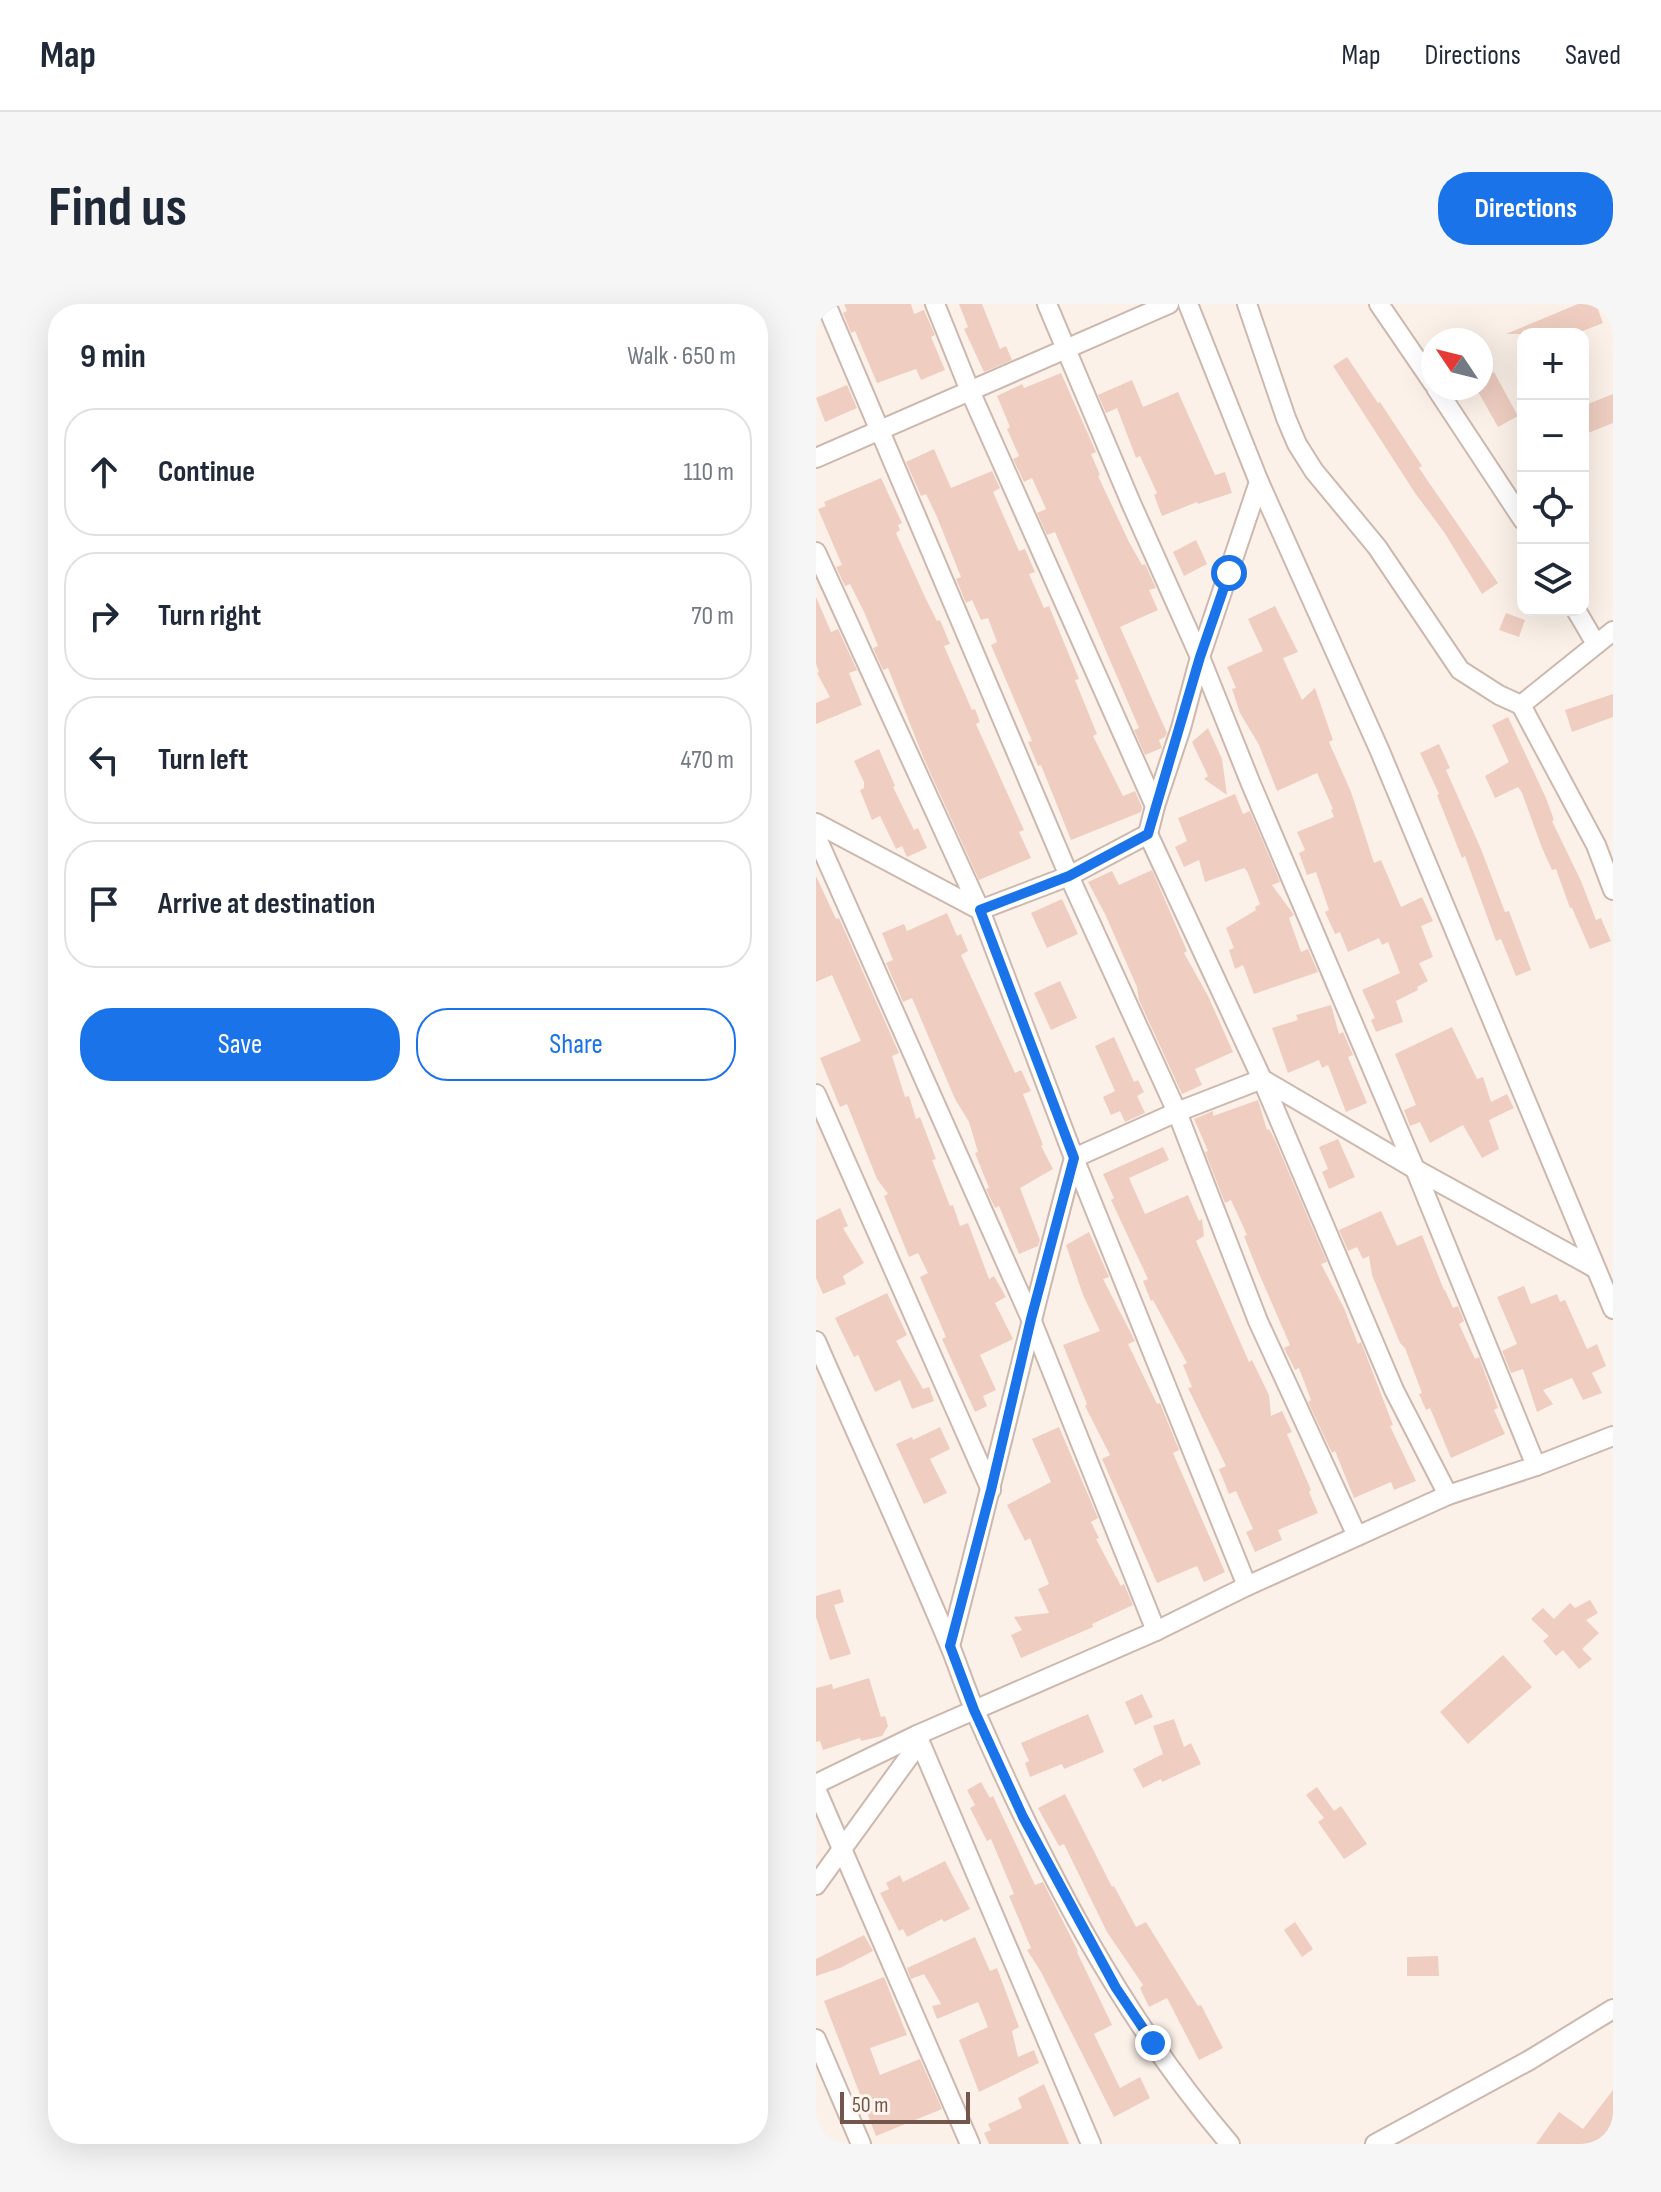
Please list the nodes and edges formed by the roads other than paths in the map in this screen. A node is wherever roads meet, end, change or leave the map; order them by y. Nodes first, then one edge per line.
1 (826, 304) edge
2 (935, 304) edge
3 (1047, 304) edge
4 (1169, 304) edge
5 (1188, 304) edge
6 (1247, 304) edge
7 (1379, 304) edge
8 (1067, 349) junction
9 (1421, 365) edge
10 (970, 391) junction
11 (1444, 400) edge
12 (879, 430) junction
13 (816, 458) edge
14 (1259, 482) junction
15 (1517, 511) edge
16 (816, 552) edge
17 (1580, 616) edge
18 (1613, 631) edge
19 (1596, 644) junction
20 (1200, 657) junction
21 (1521, 705) junction
22 (1155, 806) junction
23 (816, 823) edge
24 (1148, 834) junction
25 (816, 836) edge
26 (1604, 842) edge
27 (1069, 876) junction
28 (1613, 890) edge
29 (980, 910) junction
30 (1262, 1079) junction
31 (816, 1094) edge
32 (1177, 1112) junction
33 (1074, 1158) junction
34 (1415, 1169) junction
35 (1593, 1267) junction
36 (1613, 1309) edge
37 (1031, 1319) junction
38 (816, 1341) edge
39 (1613, 1436) edge
40 (1536, 1466) junction
41 (991, 1490) junction
42 (1448, 1495) junction
43 (1357, 1536) junction
44 (1247, 1586) junction
45 (1156, 1631) junction
46 (950, 1646) junction
47 (974, 1710) junction
48 (918, 1739) junction
49 (816, 1787) edge
50 (842, 1853) junction
51 (816, 1885) edge
52 (1613, 2009) edge
53 (816, 2039) edge
54 (861, 2144) edge
55 (970, 2144) edge
56 (1091, 2144) edge
57 (1230, 2144) edge
58 (1375, 2144) edge

1 - 12 street
2 - 10 street
3 - 8 street
4 - 8 street
5 - 14 street
6 - 21 street
7 - 9 street
8 - 10 street
8 - 20 street
10 - 12 street
10 - 22 street
11 - 15 street
12 - 13 street
12 - 27 street
14 - 20 street
14 - 35 street
16 - 29 street
17 - 19 street
18 - 19 street
19 - 21 street
20 - 22 street
20 - 34 street
21 - 26 street
22 - 24 street
23 - 29 street
24 - 27 street
24 - 30 street
25 - 37 street
26 - 28 street
27 - 29 street
27 - 32 street
29 - 33 street
30 - 32 street
30 - 34 street
30 - 42 street
31 - 41 street
32 - 33 street
32 - 43 street
33 - 37 street
33 - 44 street
34 - 35 street
34 - 40 street
35 - 36 street
37 - 41 street
37 - 45 street
38 - 46 street
39 - 40 street
40 - 42 street
41 - 46 street
42 - 43 street
43 - 44 street
44 - 45 street
45 - 47 street
46 - 47 street
47 - 48 street
47 - 57 street
48 - 49 street
48 - 50 street
48 - 56 street
49 - 50 street
50 - 51 street
50 - 55 street
52 - 58 street
53 - 54 street

